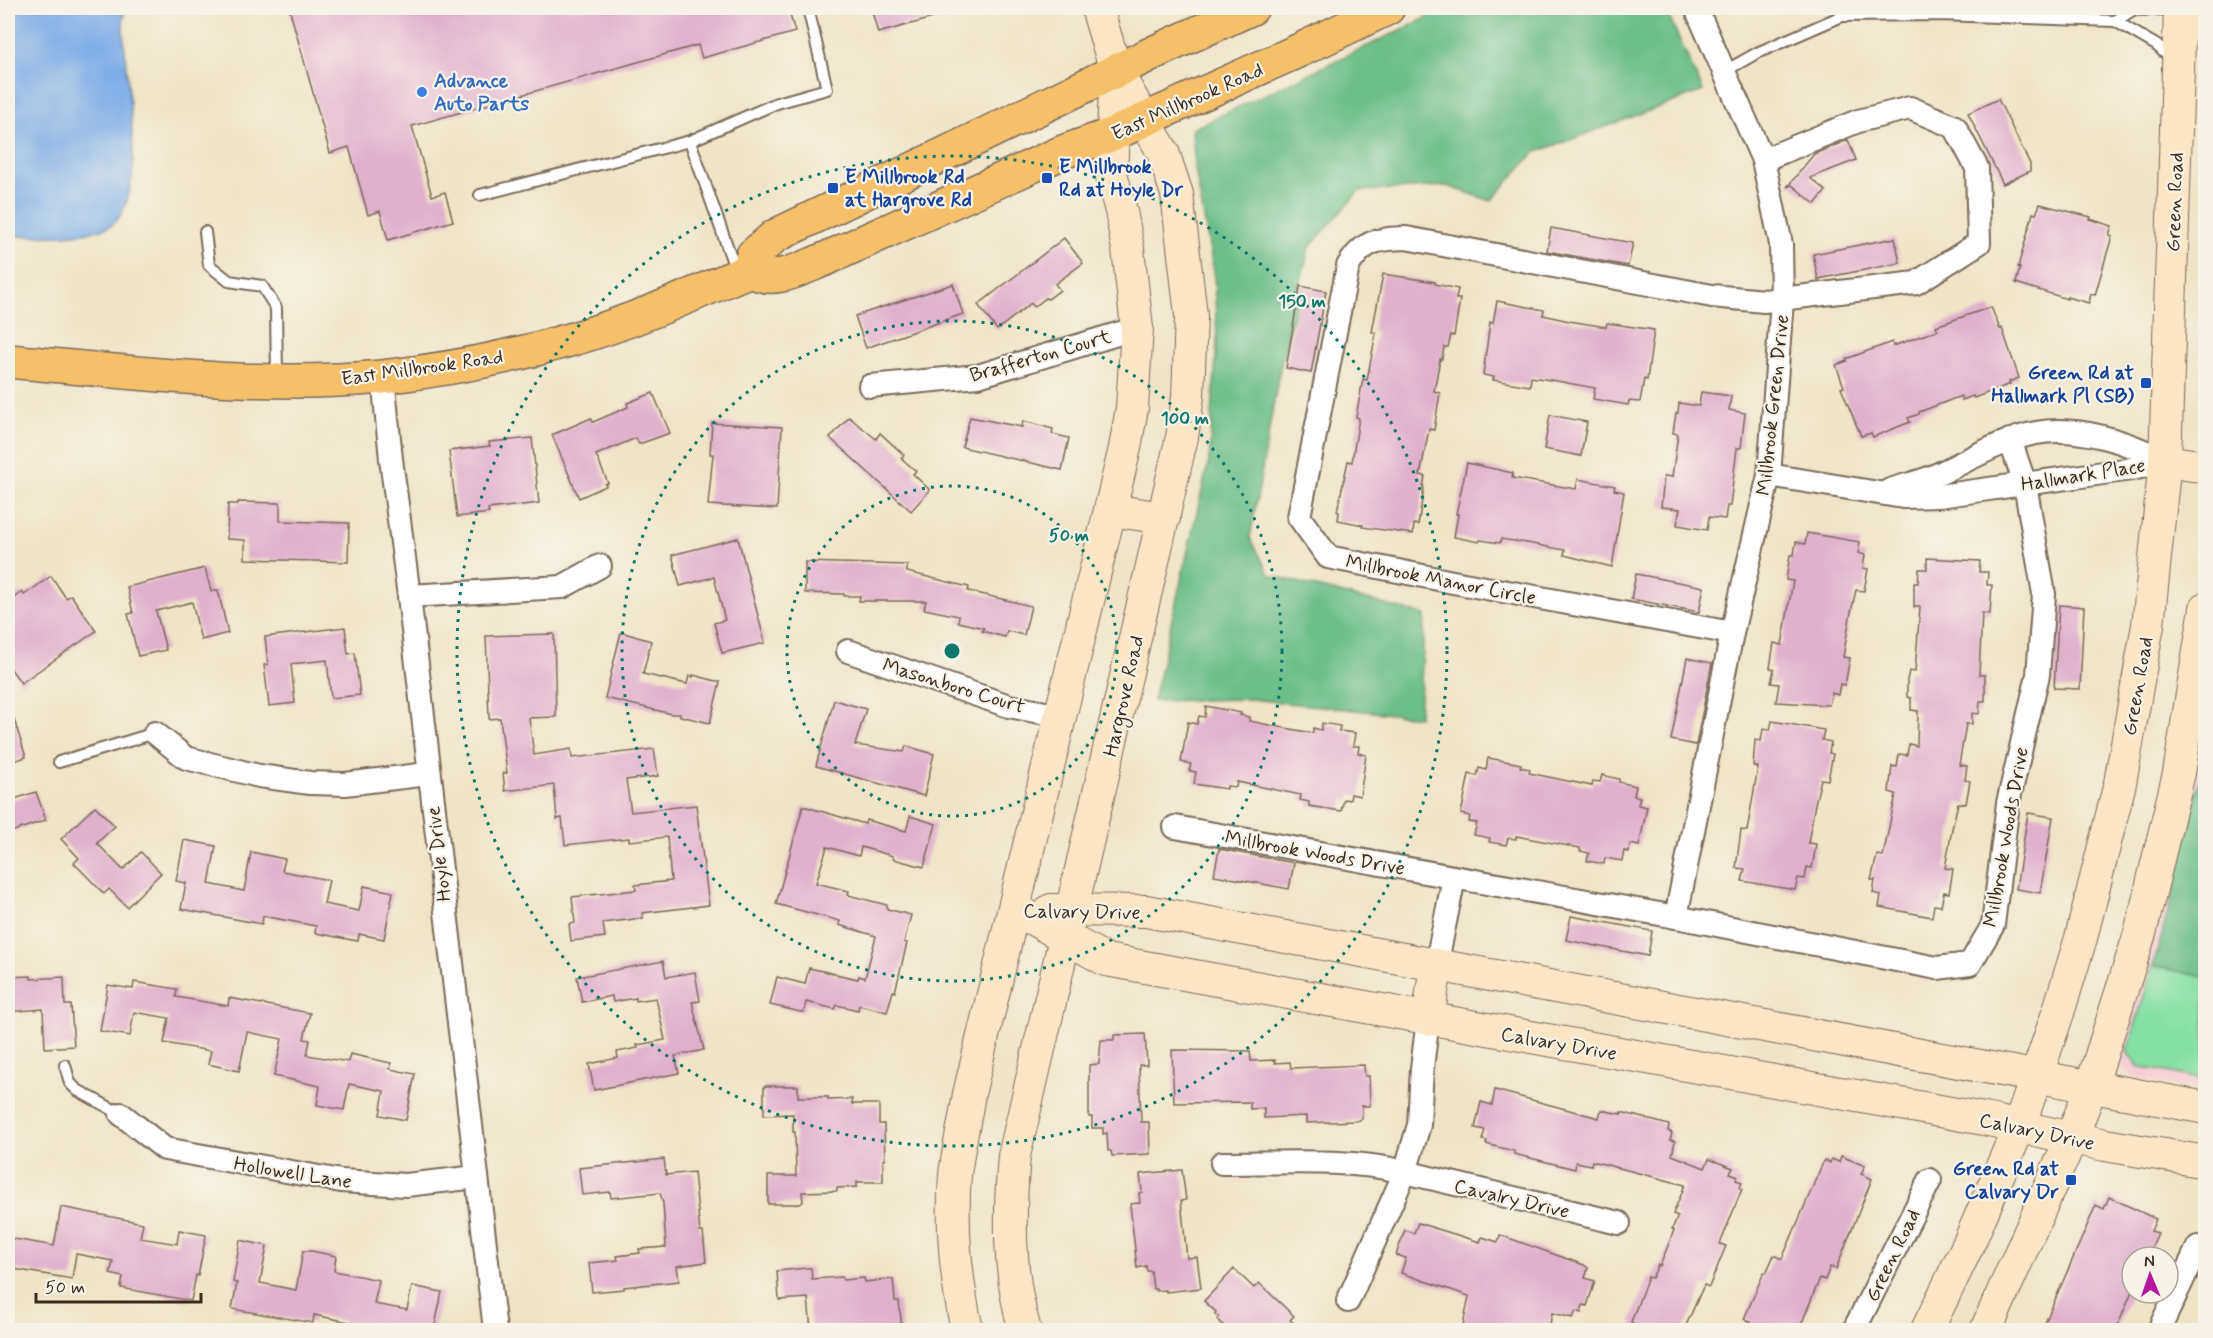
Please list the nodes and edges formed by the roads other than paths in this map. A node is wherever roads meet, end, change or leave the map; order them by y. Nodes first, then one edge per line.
1 (808, 8) edge
2 (1097, 8) edge
3 (1252, 8) edge
4 (1388, 8) edge
5 (1696, 8) edge
6 (2189, 9) edge
7 (2115, 21) junction
8 (2179, 65) junction
9 (1116, 71) junction
10 (1725, 71) junction
11 (1144, 120) junction
12 (1113, 134) junction
13 (690, 141) junction
14 (1763, 160) junction
15 (480, 195) dead end
16 (206, 232) dead end
17 (744, 273) junction
18 (1782, 300) junction
19 (1137, 328) junction
20 (8, 362) edge
21 (383, 377) junction
22 (277, 380) junction
23 (870, 386) dead end
24 (2010, 440) junction
25 (2165, 461) junction
26 (2205, 466) edge
27 (1769, 475) junction
28 (2025, 484) junction
29 (1880, 493) junction
30 (1110, 510) junction
31 (1164, 518) junction
32 (600, 566) dead end
33 (409, 596) junction
34 (2205, 608) edge
35 (1732, 633) junction
36 (848, 651) dead end
37 (1061, 716) junction
38 (155, 733) joint
39 (59, 762) dead end
40 (428, 774) junction
41 (1175, 827) dead end
42 (1454, 878) junction
43 (1015, 909) junction
44 (1676, 917) junction
45 (1069, 924) junction
46 (1436, 966) junction
47 (1427, 1031) junction
48 (65, 1065) dead end
49 (2035, 1076) junction
50 (2091, 1087) junction
51 (2205, 1108) edge
52 (121, 1114) joint
53 (2019, 1127) junction
54 (2072, 1137) junction
55 (2205, 1162) edge
56 (1222, 1163) dead end
57 (1405, 1172) junction
58 (477, 1177) junction
59 (1930, 1180) dead end
60 (1619, 1223) dead end
61 (2205, 1250) edge
62 (1348, 1301) dead end
63 (495, 1330) edge
64 (966, 1330) edge
65 (1025, 1330) edge
66 (1854, 1330) edge
67 (1927, 1330) edge
68 (1986, 1330) edge
69 (2159, 1330) edge

1 - 13 lane
2 - 9 street, Hargrove Road
3 - 9 main road
4 - 11 main road, East Millbrook Road
5 - 10 street, Millbrook Green Drive
6 - 7 lane
6 - 8 street, Green Road
7 - 8 lane
7 - 10 lane
8 - 25 street, Green Road
9 - 11 street, Hargrove Road
9 - 12 street, Hargrove Road
9 - 17 main road
10 - 14 street, Millbrook Green Drive
11 - 12 main road, East Millbrook Road
11 - 31 street, Hargrove Road
12 - 17 main road, East Millbrook Road
12 - 19 street, Hargrove Road
13 - 15 lane
13 - 17 lane
14 - 18 street, Millbrook Green Drive
14 - 18 street, Millbrook Manor Circle
16 - 22 lane
17 - 21 main road, East Millbrook Road
18 - 27 street, Millbrook Green Drive
18 - 35 street, Millbrook Manor Circle
19 - 23 street, Brafferton Court
19 - 30 street, Hargrove Road
20 - 22 main road, East Millbrook Road
21 - 22 main road, East Millbrook Road
21 - 33 street, Hoyle Drive
24 - 25 street, Hallmark Place
24 - 28 street, Millbrook Woods Drive
24 - 29 street, Hallmark Place
25 - 26 street
25 - 28 street, Hallmark Place
25 - 49 street, Green Road
27 - 29 street, Hallmark Place
27 - 35 street, Millbrook Green Drive
28 - 29 street, Hallmark Place
28 - 44 street, Millbrook Woods Drive
30 - 31 street
30 - 37 street, Hargrove Road
31 - 45 street, Hargrove Road
32 - 33 street
33 - 40 street, Hoyle Drive
34 - 50 street
35 - 44 street, Millbrook Green Drive
36 - 37 street, Masonboro Court
37 - 43 street, Hargrove Road
38 - 39 lane
38 - 40 street
40 - 58 street, Hoyle Drive
41 - 42 street, Millbrook Woods Drive
42 - 44 street, Millbrook Woods Drive
42 - 46 street
43 - 45 street, Calvary Drive
43 - 64 street, Hargrove Road
45 - 46 street, Calvary Drive
45 - 47 street, Calvary Drive
45 - 65 street, Hargrove Road
46 - 47 street
46 - 49 street, Calvary Drive
47 - 53 street, Calvary Drive
47 - 57 street
48 - 52 lane
49 - 50 street, Calvary Drive
49 - 53 street, Green Road
50 - 51 street, Calvary Drive
50 - 54 street
52 - 58 street, Hollowell Lane
53 - 54 street, Calvary Drive
53 - 67 street, Green Road
54 - 55 street, Calvary Drive
54 - 68 street
56 - 57 street
57 - 60 street, Cavalry Drive
57 - 62 street
58 - 63 street, Hoyle Drive
59 - 66 street, Green Road
61 - 69 street

